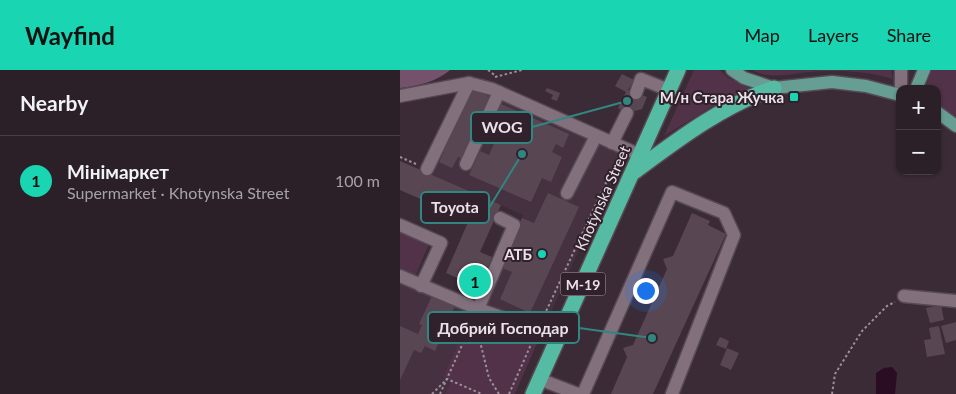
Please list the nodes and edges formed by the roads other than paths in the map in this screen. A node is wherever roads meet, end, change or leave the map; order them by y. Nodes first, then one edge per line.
1 (678, 70) edge
2 (732, 70) edge
3 (901, 70) edge
4 (924, 70) edge
5 (469, 84) junction
6 (901, 85) edge
7 (918, 85) edge
8 (774, 88) junction
9 (669, 90) junction
10 (499, 92) junction
11 (636, 93) tunnel mouth
12 (896, 94) edge
13 (400, 96) edge
14 (627, 113) tunnel mouth
15 (941, 115) edge
16 (956, 126) edge
17 (596, 136) junction
18 (617, 145) junction
19 (640, 155) junction
20 (466, 164) dead end
21 (427, 169) road end
22 (632, 172) junction
23 (567, 193) dead end
24 (500, 218) dead end
25 (400, 226) edge
26 (400, 276) edge
27 (421, 286) junction
28 (904, 296) road end
29 (956, 301) edge
30 (478, 309) junction
31 (559, 339) junction
32 (538, 388) edge
33 (578, 394) edge
34 (583, 394) edge
35 (672, 394) edge

1 - 9 highway, Khotynska Street / М-19
2 - 8 main road
3 - 6 street
4 - 7 main road
5 - 10 street
5 - 13 street
5 - 21 street
8 - 12 main road
8 - 22 highway
9 - 11 street
9 - 19 highway, Khotynska Street / М-19
10 - 17 street
10 - 20 street
14 - 18 street
15 - 16 main road
17 - 18 street
17 - 23 street
18 - 19 street
19 - 22 highway, Khotynska Street / М-19
22 - 31 highway, Khotynska Street / М-19
24 - 30 street
25 - 27 street
26 - 27 street
27 - 30 street
28 - 29 street
30 - 31 street
31 - 32 highway, Khotynska Street / М-19
32 - 33 street
34 - 35 street

